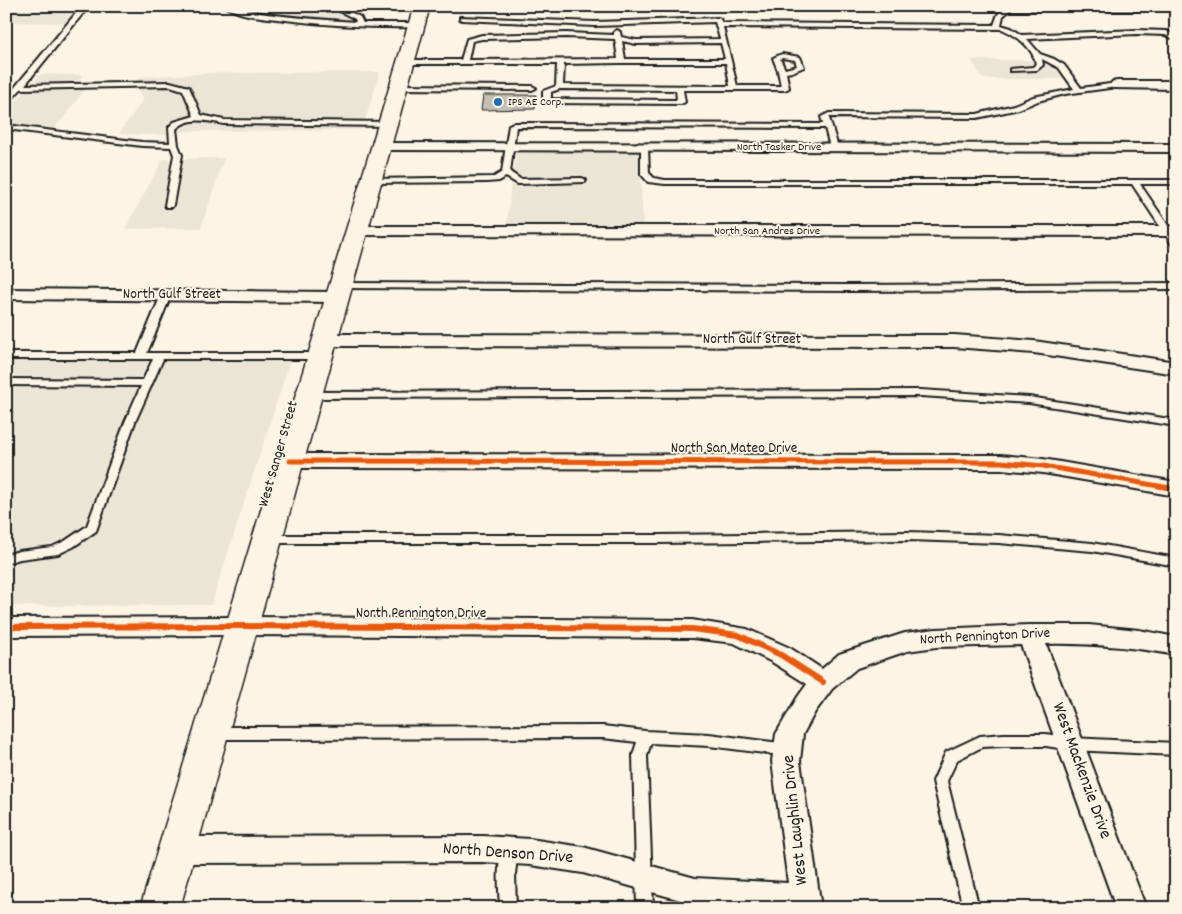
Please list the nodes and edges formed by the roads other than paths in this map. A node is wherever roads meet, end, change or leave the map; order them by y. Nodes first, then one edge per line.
1 (86, 6) edge
2 (228, 6) edge
3 (333, 6) edge
4 (1068, 7) edge
5 (1176, 8) edge
6 (419, 16) edge
7 (462, 18) dead end
8 (616, 22) junction
9 (360, 24) junction
10 (719, 25) junction
11 (997, 26) junction
12 (1020, 37) junction
13 (618, 38) junction
14 (1176, 38) edge
15 (723, 41) junction
16 (1036, 55) junction
17 (729, 61) junction
18 (561, 62) junction
19 (622, 62) junction
20 (464, 63) junction
21 (1012, 70) dead end
22 (782, 71) dead end
23 (402, 75) junction
24 (1176, 85) edge
25 (1116, 86) joint
26 (22, 87) junction
27 (559, 87) junction
28 (532, 88) dead end
29 (679, 88) junction
30 (734, 88) junction
31 (1079, 90) junction
32 (6, 103) edge
33 (198, 117) junction
34 (827, 126) junction
35 (6, 127) edge
36 (385, 136) junction
37 (174, 145) junction
38 (510, 147) junction
39 (644, 147) junction
40 (834, 147) junction
41 (1176, 148) edge
42 (506, 173) junction
43 (582, 180) dead end
44 (372, 181) junction
45 (1134, 182) junction
46 (1176, 182) edge
47 (169, 205) dead end
48 (358, 231) junction
49 (1173, 235) edge
50 (1176, 286) edge
51 (340, 292) junction
52 (6, 294) edge
53 (166, 295) junction
54 (324, 348) junction
55 (6, 356) edge
56 (141, 356) junction
57 (159, 356) junction
58 (1176, 368) edge
59 (6, 382) edge
60 (147, 383) junction
61 (310, 395) junction
62 (1176, 423) edge
63 (290, 461) junction
64 (1176, 488) edge
65 (267, 539) junction
66 (6, 559) edge
67 (1176, 562) edge
68 (242, 626) junction
69 (6, 627) edge
70 (1030, 634) junction
71 (1176, 646) edge
72 (823, 682) junction
73 (210, 733) junction
74 (645, 737) junction
75 (1071, 744) junction
76 (1176, 749) edge
77 (788, 750) junction
78 (177, 850) junction
79 (510, 851) junction
80 (644, 877) junction
81 (805, 902) edge
82 (160, 908) edge
83 (508, 908) edge
84 (645, 908) edge
85 (971, 908) edge
86 (1131, 908) edge

1 - 26 lane
2 - 9 lane
3 - 9 lane
4 - 5 lane
4 - 11 lane
6 - 9 lane
6 - 23 main road, West Sanger Street
7 - 8 lane
8 - 10 lane
8 - 13 lane
10 - 11 lane
10 - 15 lane
11 - 12 lane
12 - 14 lane
12 - 16 lane
13 - 15 lane
13 - 19 lane
13 - 20 lane
15 - 17 lane
16 - 21 lane
16 - 31 lane
17 - 19 lane
17 - 30 lane
18 - 19 lane
18 - 20 lane
18 - 27 lane
20 - 23 lane
22 - 30 lane
23 - 28 lane
23 - 36 main road, West Sanger Street
24 - 25 street
25 - 31 lane
26 - 32 lane
26 - 33 lane
27 - 29 lane
27 - 29 lane
29 - 30 lane
31 - 34 lane
33 - 36 lane
33 - 37 lane
34 - 38 lane
34 - 40 lane
35 - 37 lane
36 - 38 street, North Tasker Drive
36 - 44 main road, West Sanger Street
37 - 47 lane
38 - 39 street, North Tasker Drive
38 - 42 lane
39 - 40 street, North Tasker Drive
39 - 45 lane
40 - 41 street, North Tasker Drive
42 - 43 lane
42 - 44 lane
44 - 48 main road, West Sanger Street
45 - 46 lane
45 - 49 lane
48 - 49 street, North San Andres Drive
48 - 51 main road, West Sanger Street
50 - 51 lane
51 - 53 street, North Gulf Street
51 - 54 main road, West Sanger Street
52 - 53 street, North Gulf Street
53 - 56 lane
54 - 57 lane
54 - 58 street, North Gulf Street
54 - 61 main road, West Sanger Street
55 - 56 lane
56 - 57 lane
57 - 60 lane
59 - 60 lane
60 - 66 lane
61 - 62 lane
61 - 63 main road, West Sanger Street
63 - 64 street, North San Mateo Drive
63 - 65 main road, West Sanger Street
65 - 67 lane
65 - 68 main road, West Sanger Street
68 - 69 street, North Pennington Drive
68 - 72 street, North Pennington Drive
68 - 73 main road, West Sanger Street
70 - 71 street, North Pennington Drive
70 - 72 street, North Pennington Drive
70 - 75 street, West Mackenzie Drive
72 - 77 street, West Laughlin Drive
73 - 74 lane
73 - 78 main road, West Sanger Street
74 - 77 lane
74 - 80 lane
75 - 76 lane
75 - 85 lane
75 - 86 street, West Mackenzie Drive
77 - 81 street, West Laughlin Drive
78 - 79 street, North Denson Drive
78 - 82 main road, West Sanger Street
79 - 80 street, North Denson Drive
79 - 83 lane
80 - 81 street, North Denson Drive
80 - 84 lane

